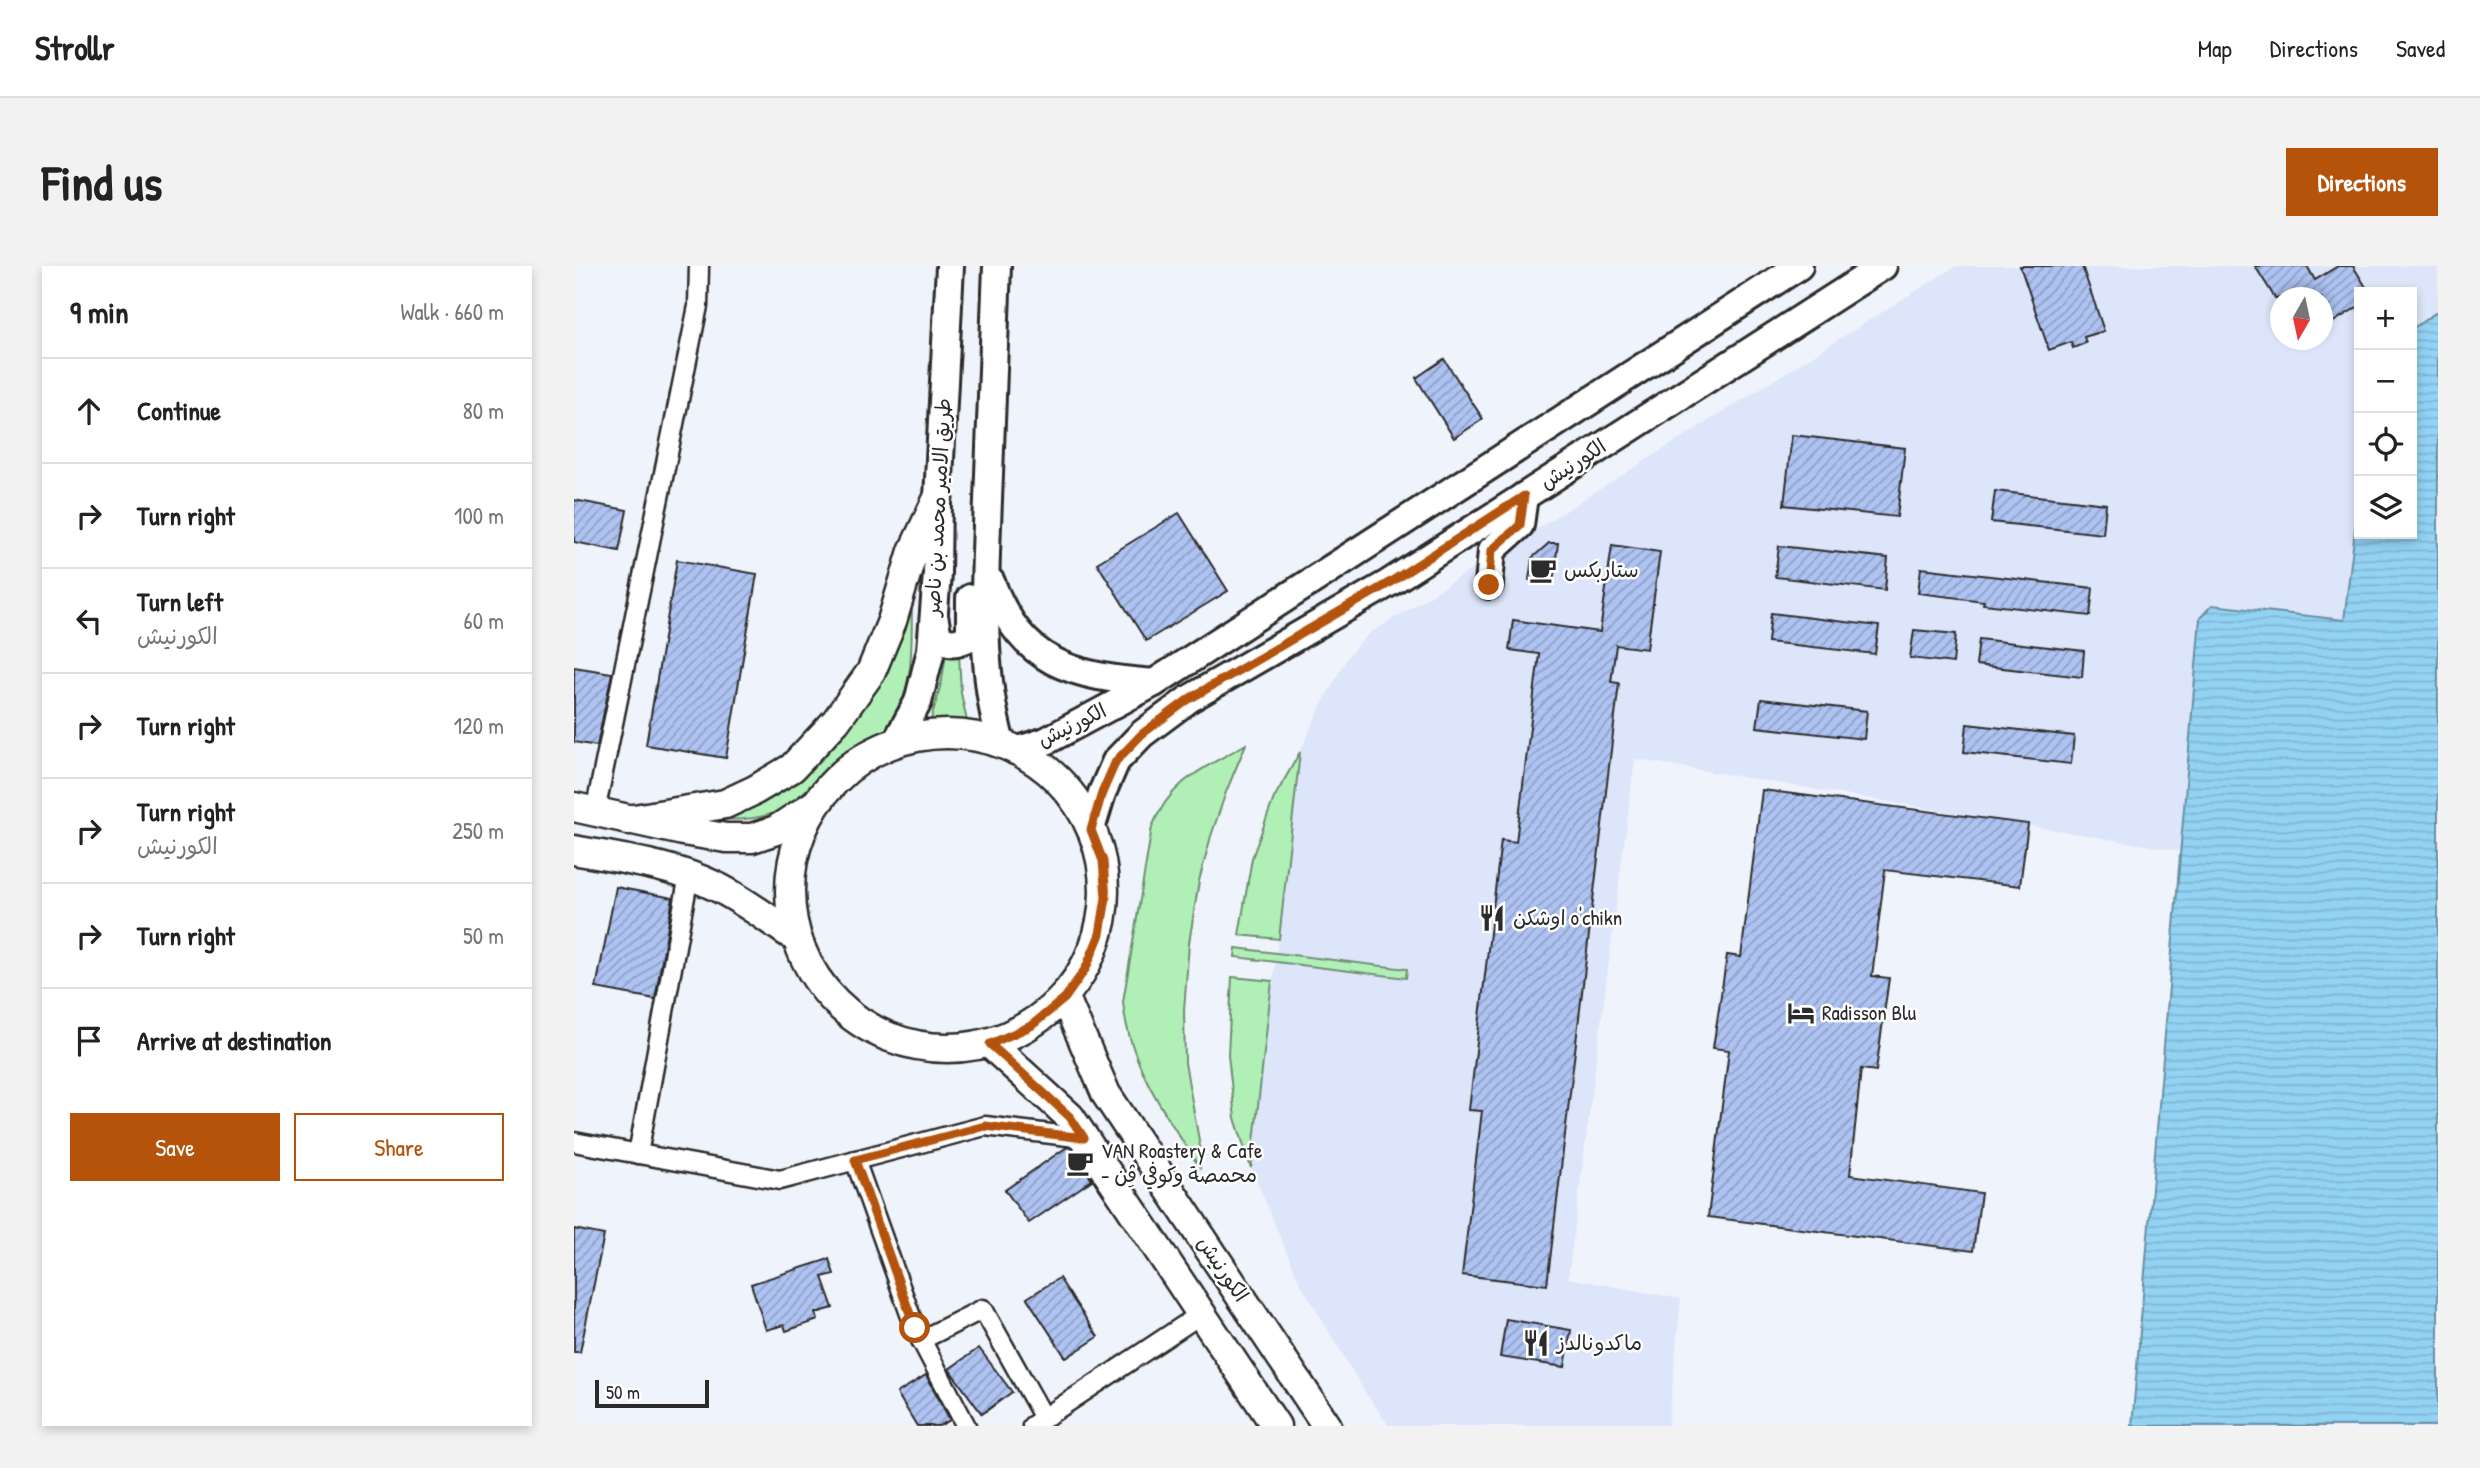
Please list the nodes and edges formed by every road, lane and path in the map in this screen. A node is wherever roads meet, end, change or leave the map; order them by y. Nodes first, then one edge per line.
1 (699, 266) edge
2 (950, 266) edge
3 (997, 266) edge
4 (1799, 266) edge
5 (1883, 266) edge
6 (1524, 496) junction
7 (938, 498) junction
8 (985, 567) junction
9 (1489, 585) dead end
10 (934, 616) junction
11 (1154, 683) junction
12 (896, 742) junction
13 (1009, 747) junction
14 (814, 805) junction
15 (585, 809) edge
16 (641, 823) junction
17 (1091, 830) junction
18 (574, 850) edge
19 (636, 862) junction
20 (689, 875) junction
21 (795, 937) junction
22 (1065, 998) junction
23 (990, 1044) junction
24 (1084, 1138) junction
25 (574, 1142) edge
26 (638, 1154) junction
27 (855, 1160) junction
28 (1201, 1314) junction
29 (921, 1340) junction
30 (1038, 1422) edge
31 (966, 1426) edge
32 (1276, 1426) edge
33 (1327, 1426) edge

1 - 15 street
2 - 7 main road, طريق الامير محمد بن ناصر
3 - 8 main road
4 - 11 main road, الكورنيش
5 - 6 main road, الكورنيش
6 - 9 main road
6 - 17 main road, الكورنيش
7 - 10 main road, طريق الامير محمد بن ناصر
7 - 16 main road
8 - 10 main road
8 - 11 main road
8 - 13 main road
10 - 12 main road, طريق الامير محمد بن ناصر
11 - 13 main road, الكورنيش
12 - 13 main road
12 - 14 main road
13 - 17 main road
14 - 16 main road
14 - 21 main road
15 - 16 main road
16 - 19 main road
17 - 22 main road
18 - 19 main road
19 - 20 main road
20 - 21 main road
20 - 26 street
21 - 23 main road
22 - 23 main road
22 - 33 main road, الكورنيش
23 - 24 main road, الكورنيش
24 - 27 street
24 - 28 main road, الكورنيش
25 - 26 street
26 - 27 street
27 - 29 street
28 - 30 street
28 - 32 main road, الكورنيش
29 - 30 street
29 - 31 street

